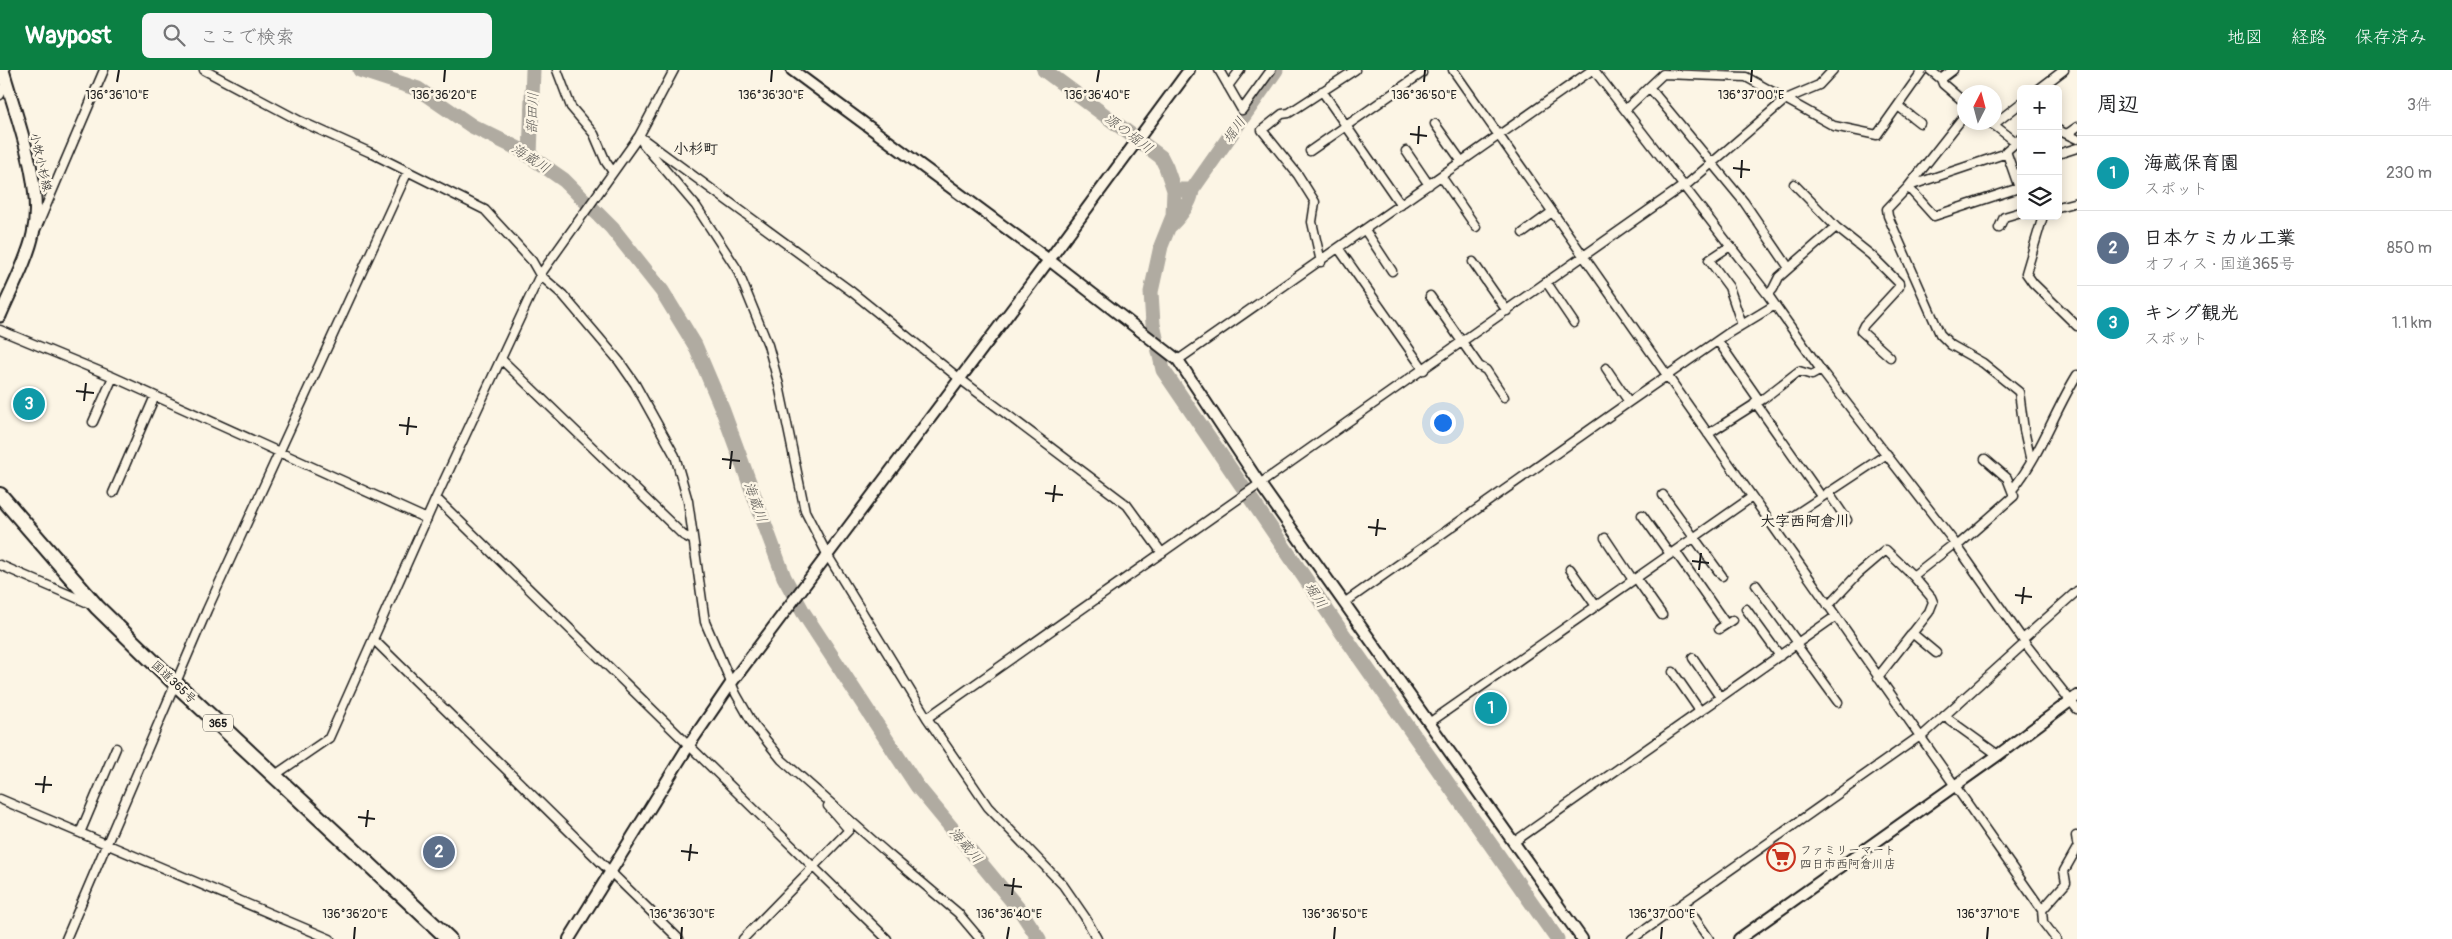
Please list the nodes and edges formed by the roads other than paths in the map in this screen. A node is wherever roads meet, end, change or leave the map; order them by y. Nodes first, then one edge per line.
1 (104, 70) edge
2 (204, 70) edge
3 (557, 70) edge
4 (674, 70) edge
5 (792, 70) edge
6 (1189, 70) edge
7 (1219, 70) edge
8 (1240, 70) edge
9 (1271, 70) edge
10 (1355, 70) edge
11 (1453, 70) edge
12 (1593, 70) edge
13 (1751, 70) edge
14 (1833, 70) edge
15 (1922, 70) edge
16 (1930, 70) edge
17 (1952, 70) edge
18 (2064, 70) edge
19 (1662, 72) edge
20 (1691, 72) edge
21 (1422, 73) dead end
22 (4, 76) edge
23 (1746, 77) junction
24 (1941, 79) junction
25 (2044, 85) edge
26 (1228, 86) junction
27 (1650, 87) junction
28 (1322, 91) junction
29 (0, 96) edge
30 (1957, 96) edge
31 (1786, 99) junction
32 (1898, 106) junction
33 (2017, 106) edge
34 (1625, 110) junction
35 (2002, 117) edge
36 (1920, 123) dead end
37 (1435, 124) dead end
38 (1957, 125) edge
39 (1346, 126) junction
40 (2077, 127) edge
41 (2002, 130) edge
42 (2062, 132) edge
43 (2067, 134) junction
44 (639, 136) junction
45 (1498, 137) junction
46 (2017, 139) edge
47 (2077, 139) edge
48 (2017, 141) edge
49 (2077, 148) edge
50 (1406, 151) dead end
51 (1310, 152) dead end
52 (2007, 153) junction
53 (2062, 153) edge
54 (1462, 162) junction
55 (1713, 164) junction
56 (2017, 168) edge
57 (408, 171) junction
58 (612, 172) junction
59 (2018, 175) edge
60 (1441, 176) junction
61 (1794, 184) dead end
62 (1429, 185) junction
63 (1684, 186) junction
64 (1908, 186) junction
65 (2077, 202) edge
66 (1401, 205) junction
67 (2062, 206) edge
68 (1552, 212) junction
69 (2017, 213) edge
70 (2042, 220) edge
71 (1476, 227) dead end
72 (1836, 227) junction
73 (1999, 228) dead end
74 (1365, 230) junction
75 (1523, 233) dead end
76 (33, 236) junction
77 (1730, 246) junction
78 (1339, 249) junction
79 (1583, 258) junction
80 (1049, 260) junction
81 (1321, 262) junction
82 (1473, 262) dead end
83 (1789, 268) junction
84 (1392, 271) dead end
85 (540, 275) junction
86 (1547, 283) junction
87 (1768, 295) junction
88 (1430, 296) dead end
89 (1775, 305) junction
90 (1507, 311) junction
91 (0, 316) edge
92 (1574, 323) dead end
93 (1742, 325) junction
94 (2077, 326) edge
95 (0, 330) edge
96 (1718, 341) junction
97 (1462, 343) junction
98 (1890, 357) dead end
99 (501, 359) junction
100 (1178, 360) junction
101 (1606, 368) dead end
102 (1424, 370) junction
103 (1821, 370) junction
104 (2077, 375) edge
105 (1668, 376) junction
106 (113, 377) junction
107 (960, 379) junction
108 (155, 396) junction
109 (1504, 397) dead end
110 (1757, 401) junction
111 (1630, 402) junction
112 (94, 422) dead end
113 (1708, 434) junction
114 (279, 451) junction
115 (1887, 454) junction
116 (1985, 458) dead end
117 (2031, 462) junction
118 (1258, 485) junction
119 (2012, 490) junction
120 (114, 493) dead end
121 (0, 494) edge
122 (1824, 494) junction
123 (1663, 495) dead end
124 (1752, 497) junction
125 (436, 498) junction
126 (1642, 515) dead end
127 (427, 519) junction
128 (1847, 520) dead end
129 (1774, 528) junction
130 (1694, 537) junction
131 (1605, 538) dead end
132 (693, 540) junction
133 (1956, 545) junction
134 (1162, 553) junction
135 (1672, 553) junction
136 (828, 556) junction
137 (0, 566) edge
138 (1570, 569) dead end
139 (1722, 576) dead end
140 (1913, 576) junction
141 (1635, 579) junction
142 (1756, 585) dead end
143 (2077, 591) edge
144 (1344, 603) junction
145 (1596, 606) junction
146 (1828, 606) junction
147 (97, 607) junction
148 (1746, 609) dead end
149 (1662, 615) dead end
150 (1836, 616) junction
151 (1733, 620) dead end
152 (1912, 633) junction
153 (373, 639) junction
154 (2024, 641) junction
155 (1797, 643) junction
156 (1936, 652) dead end
157 (1780, 656) junction
158 (1693, 658) dead end
159 (1673, 672) dead end
160 (1878, 676) junction
161 (732, 682) junction
162 (175, 683) junction
163 (1720, 697) junction
164 (2073, 699) edge
165 (1838, 702) dead end
166 (2077, 709) edge
167 (1700, 711) junction
168 (1944, 716) junction
169 (927, 718) junction
170 (1429, 724) junction
171 (1920, 736) junction
172 (689, 745) junction
173 (116, 748) dead end
174 (1998, 755) junction
175 (275, 775) junction
176 (1954, 785) junction
177 (816, 791) junction
178 (0, 799) edge
179 (80, 833) junction
180 (2076, 836) edge
181 (1514, 842) junction
182 (2077, 843) edge
183 (106, 844) junction
184 (2077, 848) edge
185 (813, 867) junction
186 (610, 872) junction
187 (1684, 903) junction
188 (2042, 910) junction
189 (2050, 932) junction
190 (66, 939) edge
191 (330, 939) edge
192 (450, 939) edge
193 (569, 939) edge
194 (679, 939) edge
195 (743, 939) edge
196 (887, 939) edge
197 (980, 939) edge
198 (1097, 939) edge
199 (1582, 939) edge
200 (1632, 939) edge
201 (1709, 939) edge
202 (1739, 939) edge
203 (2045, 939) edge
204 (2056, 939) edge

1 - 76 street
2 - 57 street
3 - 58 street
4 - 44 street
5 - 80 street
6 - 80 street
7 - 26 street
8 - 26 street
9 - 26 street
10 - 28 street
11 - 45 street
12 - 34 street
12 - 45 street
13 - 23 street
14 - 31 street
15 - 32 street
16 - 24 street
17 - 24 street
18 - 25 street
19 - 20 street
19 - 27 street
20 - 23 street
21 - 39 street
22 - 29 street
22 - 76 main road, 小牧小杉線
23 - 31 street
24 - 30 street
27 - 34 street
27 - 55 street
28 - 39 street
28 - 81 street
31 - 32 street
31 - 55 street
32 - 36 street
33 - 35 street
34 - 63 street
37 - 54 street
38 - 64 street
39 - 51 street
39 - 66 street
40 - 43 street
41 - 46 street
42 - 43 street
43 - 47 street
44 - 58 street
44 - 107 street
44 - 136 street
45 - 54 street
45 - 68 street
48 - 52 street
49 - 53 street
50 - 62 street
52 - 56 street
52 - 64 street
54 - 60 street
55 - 63 street
55 - 83 street
57 - 85 street
57 - 114 street
58 - 85 street
59 - 64 street
60 - 62 street
60 - 71 street
61 - 72 street
62 - 66 street
63 - 77 street
63 - 79 street
64 - 117 street
65 - 67 street
66 - 74 street
68 - 75 street
68 - 79 street
69 - 73 street
70 - 94 street
72 - 83 street
72 - 98 street
74 - 78 street
74 - 84 street
76 - 91 main road, 小牧小杉線
77 - 87 street
77 - 93 street
78 - 81 street
78 - 102 street
79 - 86 street
79 - 105 street
80 - 100 street
80 - 107 street
81 - 100 street
82 - 90 street
83 - 87 street
85 - 99 street
85 - 132 street
86 - 90 street
86 - 92 street
87 - 89 street
88 - 97 street
89 - 93 street
89 - 103 street
90 - 97 street
93 - 96 street
95 - 106 street
96 - 105 street
96 - 110 street
97 - 102 street
97 - 109 street
99 - 125 street
99 - 132 street
100 - 118 street
101 - 111 street
102 - 118 street
103 - 110 street
103 - 115 street
104 - 117 street
105 - 111 street
105 - 113 street
106 - 108 street
106 - 112 street
107 - 134 street
107 - 136 street
108 - 114 street
108 - 120 street
110 - 113 street
110 - 122 street
111 - 144 street
113 - 124 street
114 - 127 street
114 - 162 street
115 - 122 street
115 - 133 street
116 - 119 street
117 - 119 street
118 - 134 street
118 - 144 street
119 - 133 street
121 - 147 highway, 国道365号 / 365
122 - 128 street
122 - 129 street
123 - 130 street
124 - 129 street
124 - 130 street
125 - 127 street
125 - 172 street
126 - 135 street
127 - 153 street
129 - 146 street
130 - 135 street
130 - 139 street
131 - 141 street
132 - 161 street
133 - 140 street
133 - 154 street
134 - 169 street
135 - 141 street
135 - 151 street
136 - 161 street
136 - 169 street
137 - 147 street
138 - 145 street
140 - 146 street
140 - 152 street
141 - 145 street
141 - 149 street
142 - 155 street
143 - 154 street
144 - 170 street
145 - 170 street
146 - 150 street
147 - 162 highway, 国道365号 / 365
148 - 157 street
150 - 155 street
150 - 160 street
152 - 156 street
152 - 160 street
153 - 175 street
153 - 186 street
154 - 164 street
154 - 168 street
155 - 157 street
155 - 165 street
157 - 163 street
158 - 163 street
159 - 167 street
160 - 171 street
161 - 172 street
161 - 177 street
162 - 175 highway, 国道365号 / 365
162 - 183 street
163 - 167 street
164 - 166 street
164 - 174 street
167 - 181 street
168 - 171 street
168 - 174 street
169 - 198 street
170 - 181 street
171 - 176 street
171 - 187 street
172 - 185 street
172 - 186 street
173 - 179 street
174 - 176 street
175 - 192 highway, 国道365号 / 365
176 - 188 street
176 - 202 street
177 - 185 street
177 - 197 street
178 - 179 street
179 - 183 street
180 - 182 street
181 - 199 street
183 - 190 street
183 - 191 street
184 - 188 street
185 - 195 street
185 - 196 street
186 - 193 street
186 - 194 street
187 - 200 street
187 - 201 street
188 - 189 street
189 - 203 street
189 - 204 street

